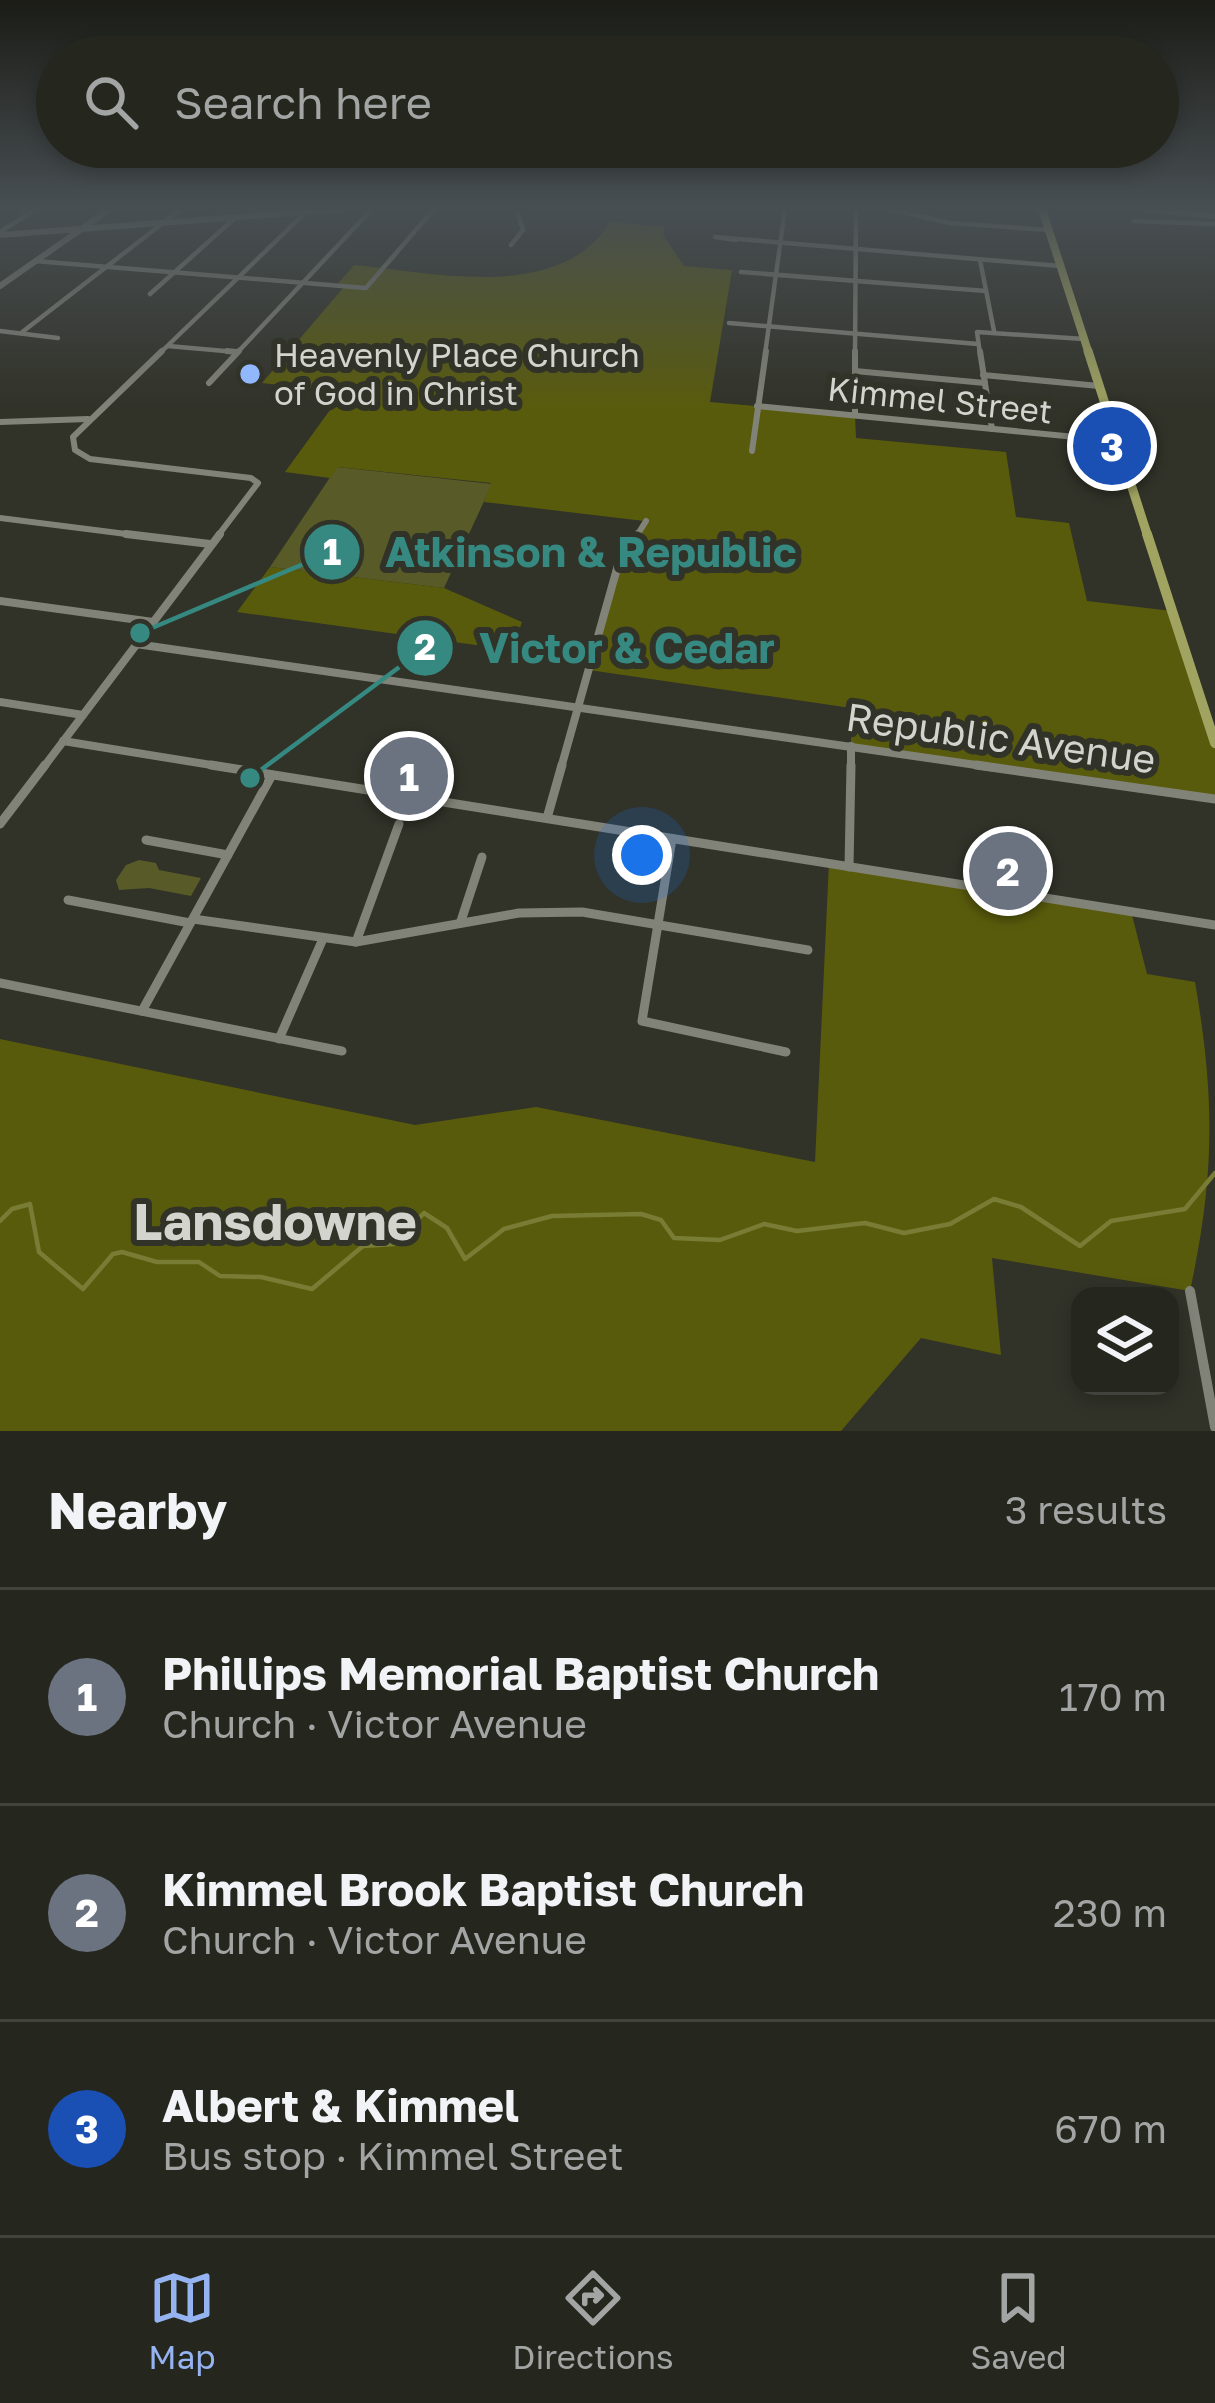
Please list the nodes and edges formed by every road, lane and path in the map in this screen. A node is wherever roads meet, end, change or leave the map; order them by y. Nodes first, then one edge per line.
1 (95, 276) edge
2 (171, 276) edge
3 (209, 276) edge
4 (239, 276) edge
5 (310, 276) edge
6 (379, 276) edge
7 (776, 276) edge
8 (796, 276) edge
9 (856, 276) edge
10 (983, 276) edge
11 (1063, 276) edge
12 (237, 278) junction
13 (856, 281) junction
14 (302, 284) junction
15 (986, 291) junction
16 (150, 294) dead end
17 (729, 323) dead end
18 (769, 326) junction
19 (0, 331) edge
20 (994, 332) junction
21 (21, 333) junction
22 (856, 334) junction
23 (58, 338) dead end
24 (1084, 339) junction
25 (979, 344) junction
26 (166, 346) junction
27 (238, 352) junction
28 (855, 371) junction
29 (984, 379) junction
30 (209, 383) dead end
31 (1100, 386) junction
32 (757, 406) junction
33 (855, 416) junction
34 (89, 419) junction
35 (0, 422) edge
36 (992, 429) junction
37 (1117, 441) junction
38 (752, 451) dead end
39 (0, 518) edge
40 (646, 521) dead end
41 (212, 545) junction
42 (0, 601) edge
43 (153, 622) junction
44 (136, 644) junction
45 (0, 702) edge
46 (579, 707) junction
47 (83, 715) junction
48 (63, 741) junction
49 (1215, 743) edge
50 (850, 746) junction
51 (272, 775) junction
52 (1215, 799) edge
53 (547, 818) junction
54 (0, 824) edge
55 (399, 824) dead end
56 (672, 839) junction
57 (146, 840) dead end
58 (228, 855) junction
59 (482, 857) dead end
60 (849, 867) junction
61 (68, 900) dead end
62 (192, 921) junction
63 (460, 923) junction
64 (658, 925) junction
65 (1215, 925) edge
66 (322, 941) junction
67 (356, 942) junction
68 (808, 950) dead end
69 (0, 983) edge
70 (142, 1011) junction
71 (279, 1039) junction
72 (342, 1051) dead end
73 (786, 1052) dead end
74 (1190, 1291) dead end
75 (1215, 1427) edge

1 - 21 street
2 - 16 street
3 - 12 street
4 - 12 street
5 - 14 street
6 - 14 street
7 - 18 street
8 - 13 street
9 - 13 street
10 - 15 street
11 - 24 main road
12 - 14 street
12 - 26 street
13 - 15 street
13 - 22 street
14 - 27 street
15 - 20 street
17 - 18 street
18 - 22 street
18 - 32 street
19 - 21 street
20 - 24 street
20 - 25 street
21 - 23 street
22 - 25 street
22 - 28 street
24 - 31 main road
25 - 29 street
26 - 27 street
26 - 34 street
27 - 30 street
28 - 29 street
28 - 33 street
29 - 31 street
29 - 36 street
31 - 37 main road
32 - 33 street, Kimmel Street
32 - 38 street
33 - 36 street, Kimmel Street
34 - 35 street
34 - 41 street
36 - 37 street, Kimmel Street
37 - 49 main road
39 - 41 street
40 - 46 street
41 - 43 street
42 - 43 street
43 - 44 street
44 - 46 street, Republic Avenue
44 - 47 street
45 - 47 street
46 - 50 street, Republic Avenue
46 - 53 street
47 - 48 street
48 - 51 street
48 - 54 street
50 - 52 street, Republic Avenue
50 - 60 street
51 - 53 street
51 - 58 street
53 - 56 street
55 - 67 street
56 - 60 street
56 - 64 street
57 - 58 street
58 - 62 street
59 - 63 street
60 - 65 street
61 - 62 street
62 - 66 street
62 - 70 street
63 - 64 street
63 - 67 street
64 - 68 street
64 - 73 street
66 - 67 street
66 - 71 street
69 - 70 street
70 - 71 street
71 - 72 street
74 - 75 street

